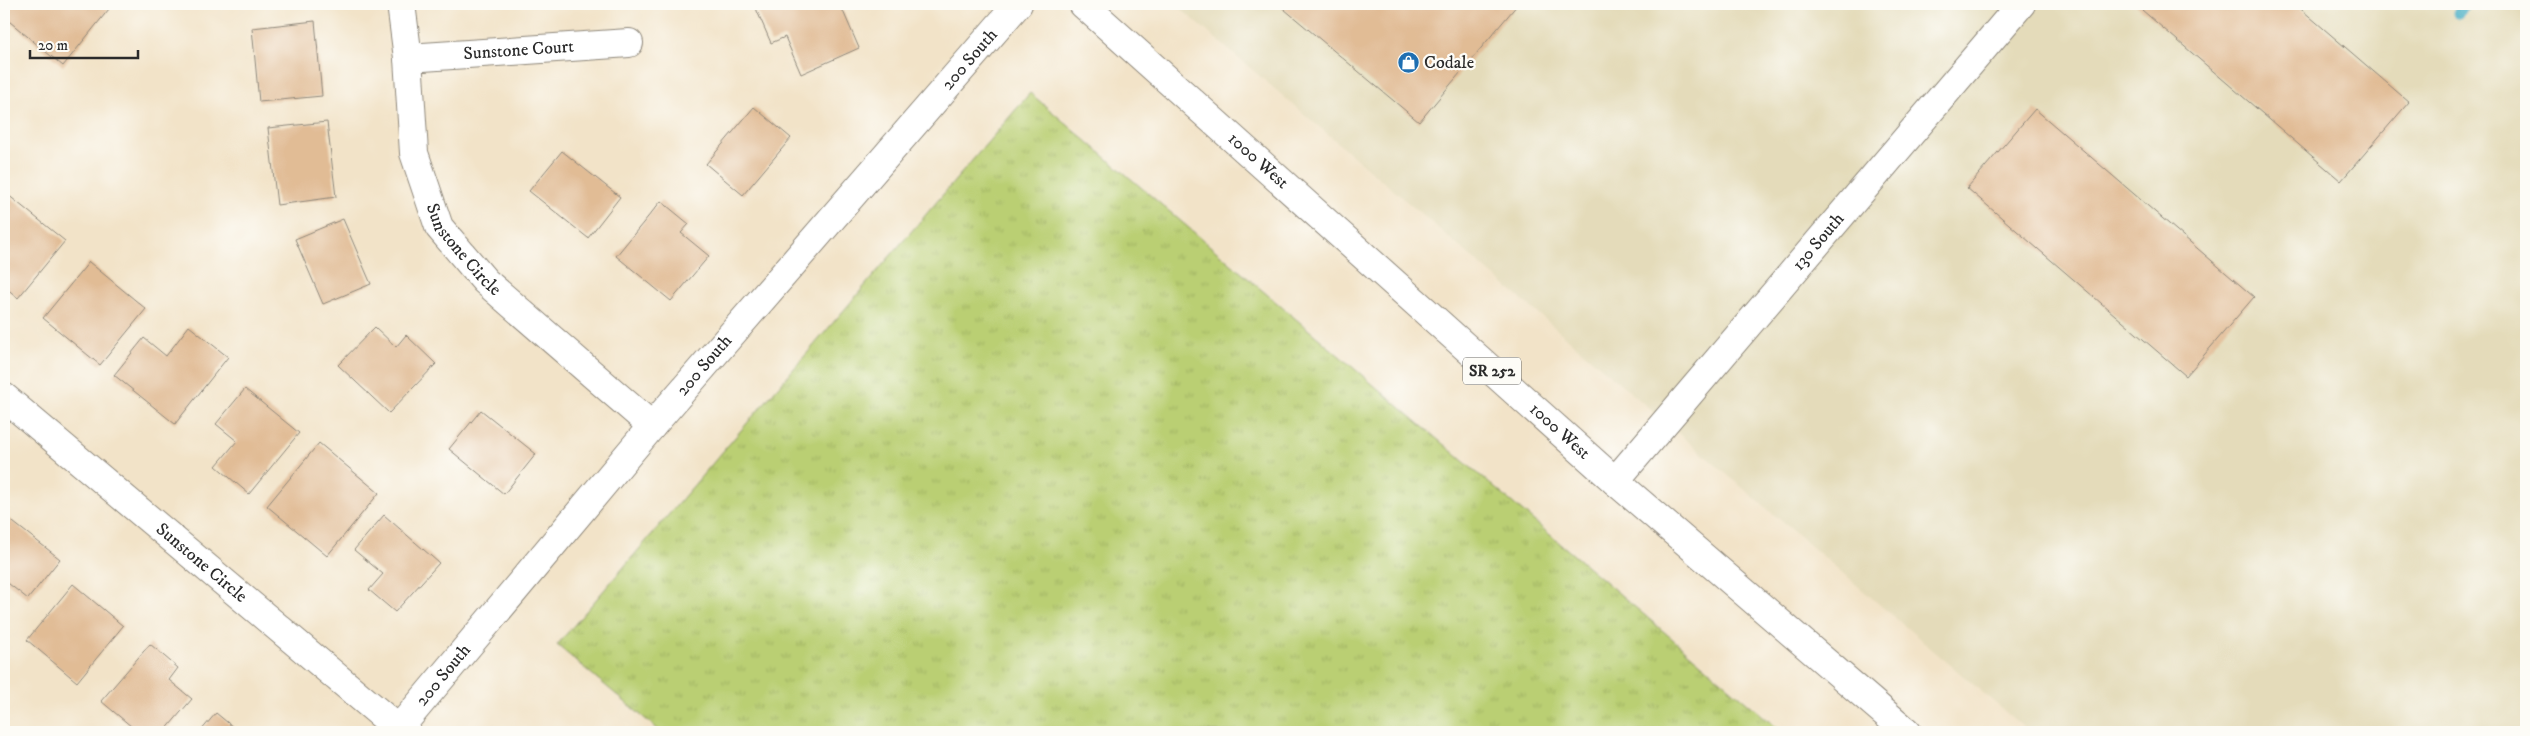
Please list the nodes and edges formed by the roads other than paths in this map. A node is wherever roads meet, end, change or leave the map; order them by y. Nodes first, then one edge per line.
1 (401, 4) edge
2 (1018, 4) edge
3 (1083, 4) edge
4 (2022, 4) edge
5 (629, 43) dead end
6 (408, 58) junction
7 (4, 397) edge
8 (652, 426) junction
9 (1615, 481) junction
10 (399, 731) edge
11 (1907, 732) edge

1 - 6 street, Sunstone Circle
2 - 8 street, 200 South
3 - 9 street, 1000 West / SR 252
4 - 9 street, 130 South
5 - 6 street, Sunstone Court
6 - 8 street, Sunstone Circle
7 - 10 street, Sunstone Circle
8 - 10 street, 200 South
9 - 11 street, 1000 West / SR 252

